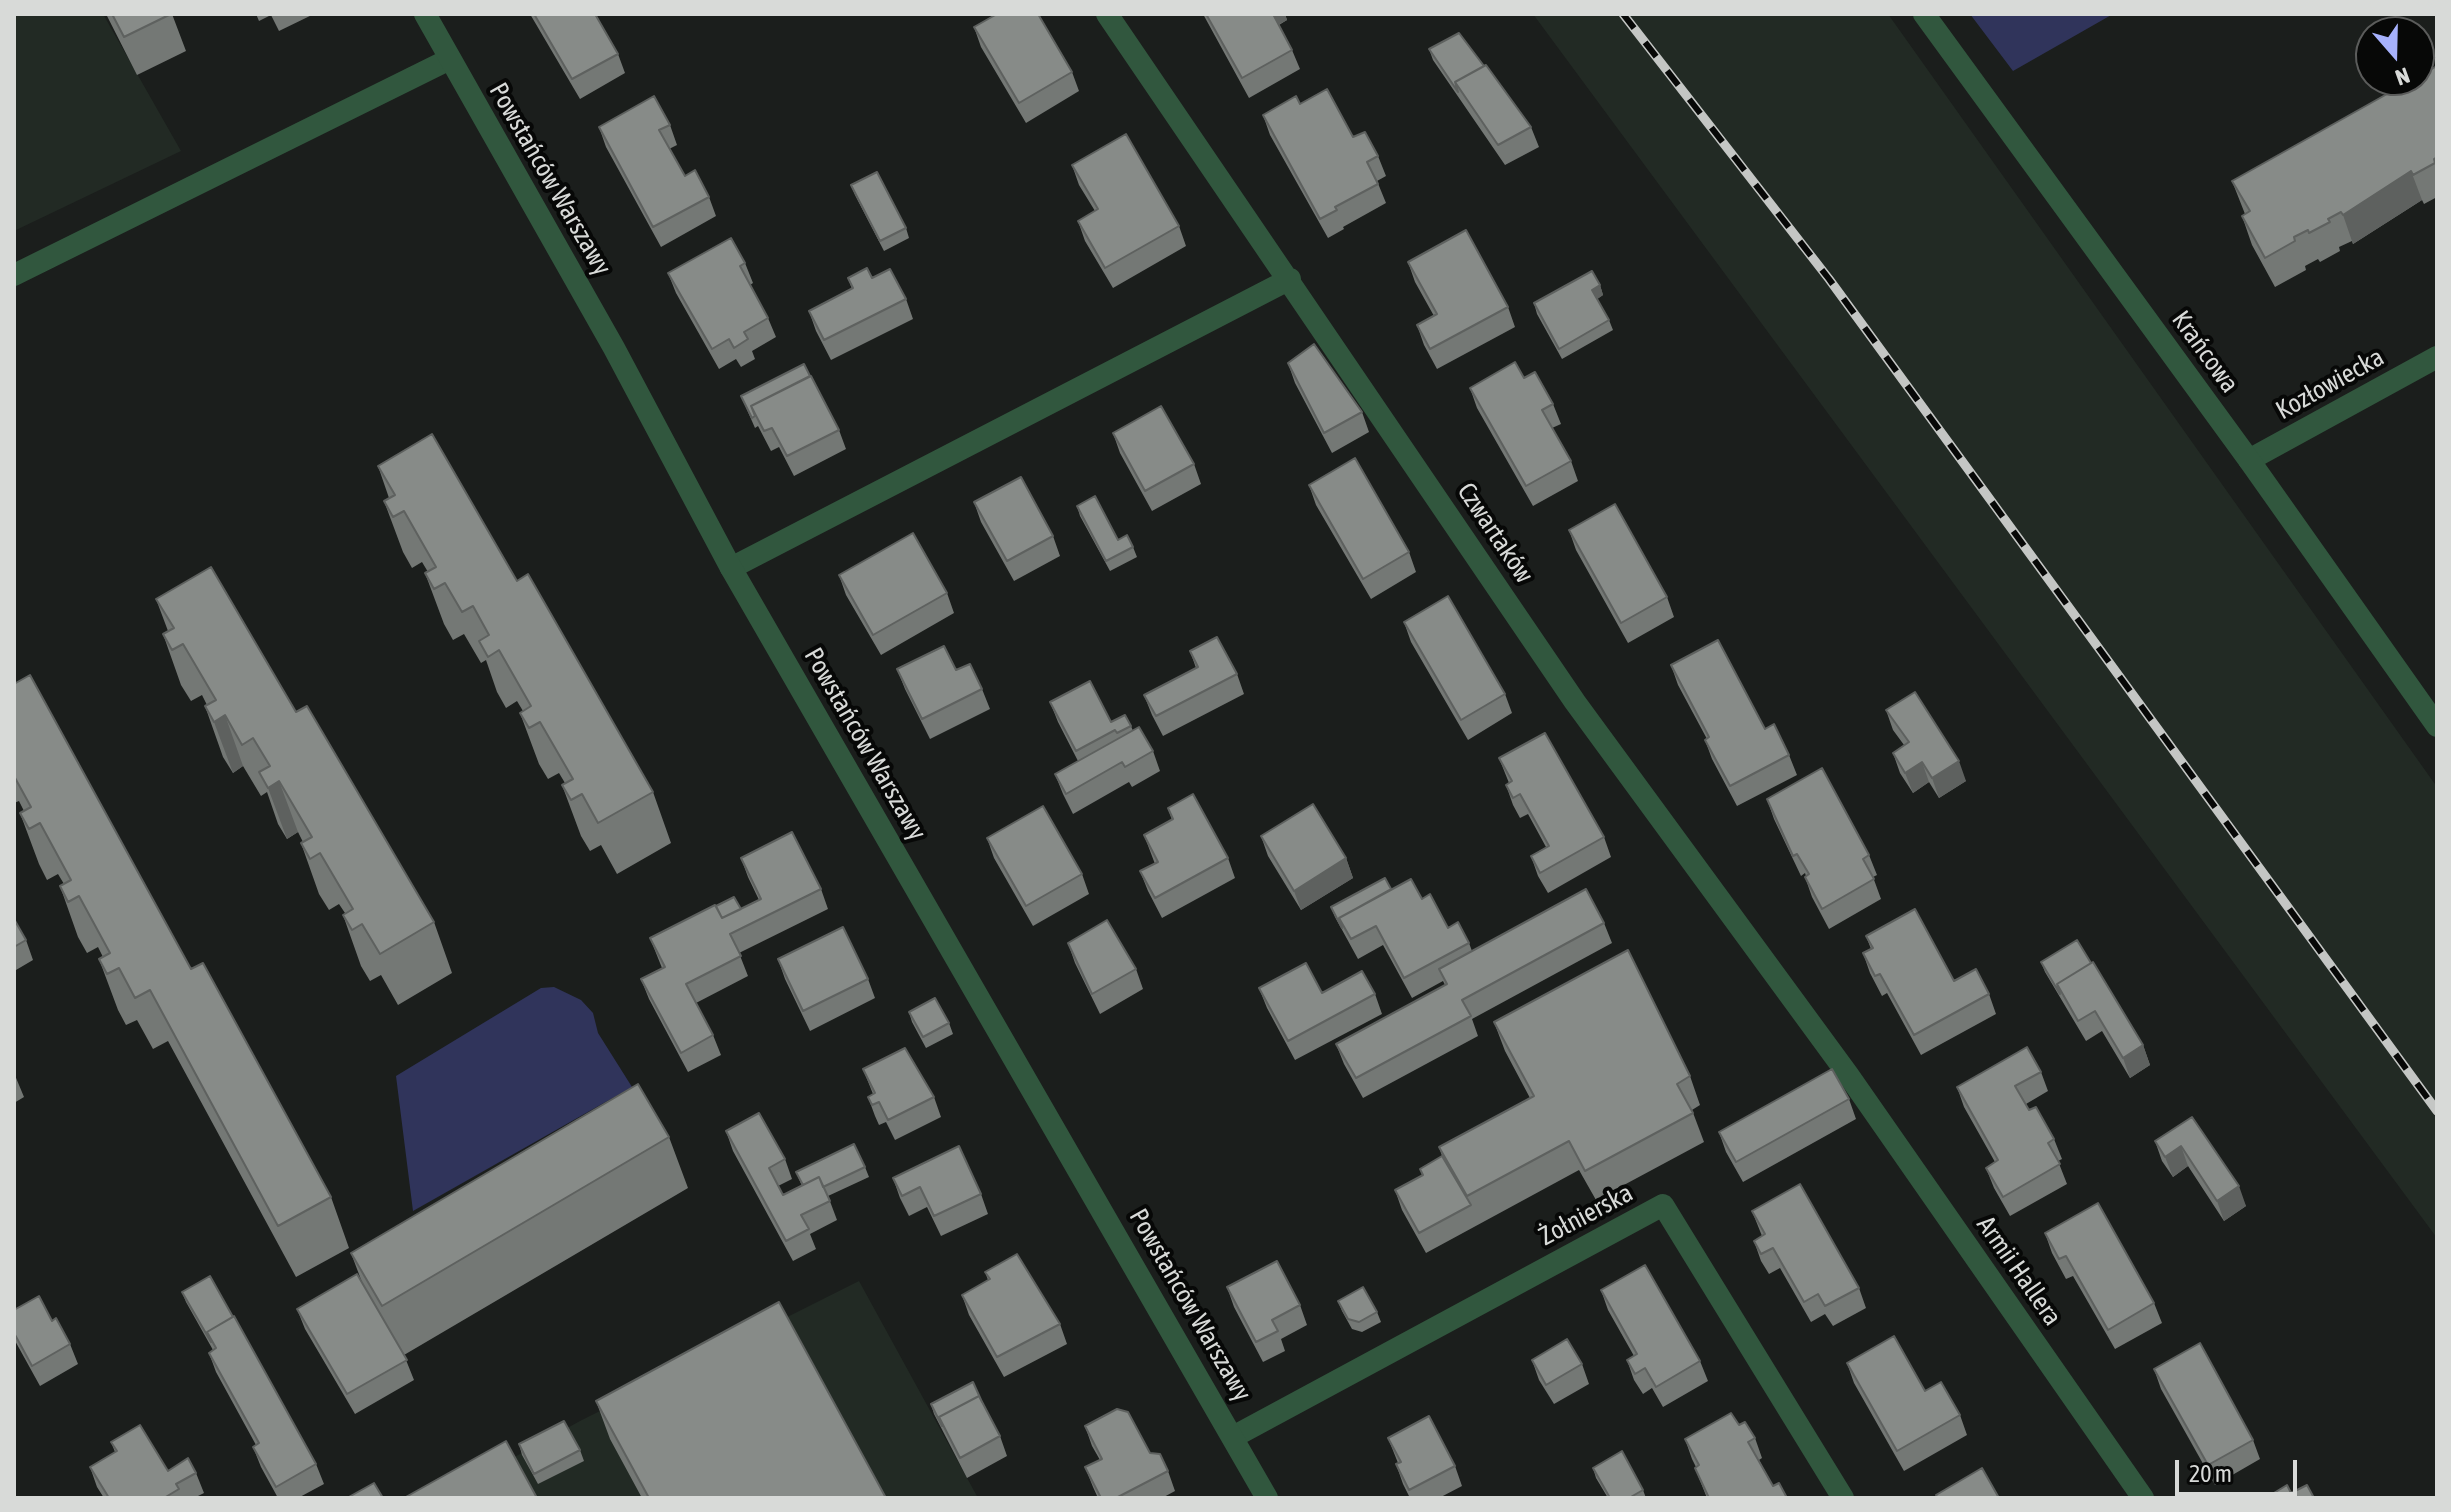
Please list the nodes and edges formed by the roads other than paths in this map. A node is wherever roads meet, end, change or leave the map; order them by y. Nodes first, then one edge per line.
1 (425, 14) edge
2 (1107, 14) edge
3 (1924, 14) edge
4 (450, 59) junction
5 (14, 275) edge
6 (1290, 279) junction
7 (2437, 357) edge
8 (2249, 460) junction
9 (731, 568) junction
10 (2437, 726) edge
11 (1849, 1076) joint
12 (1233, 1437) junction
13 (1267, 1498) edge
14 (1843, 1498) edge
15 (2143, 1498) edge

1 - 4 street, Powstańców Warszawy
2 - 6 street, Czwartaków
3 - 8 street, Krańcowa
4 - 5 street
4 - 9 street, Powstańców Warszawy
6 - 9 street
6 - 11 street, Czwartaków
7 - 8 street, Kozłowiecka
8 - 10 street, Krańcowa
9 - 12 street, Powstańców Warszawy
11 - 15 street, Armii Hallera
12 - 13 street, Powstańców Warszawy
12 - 14 street, Żołnierska

